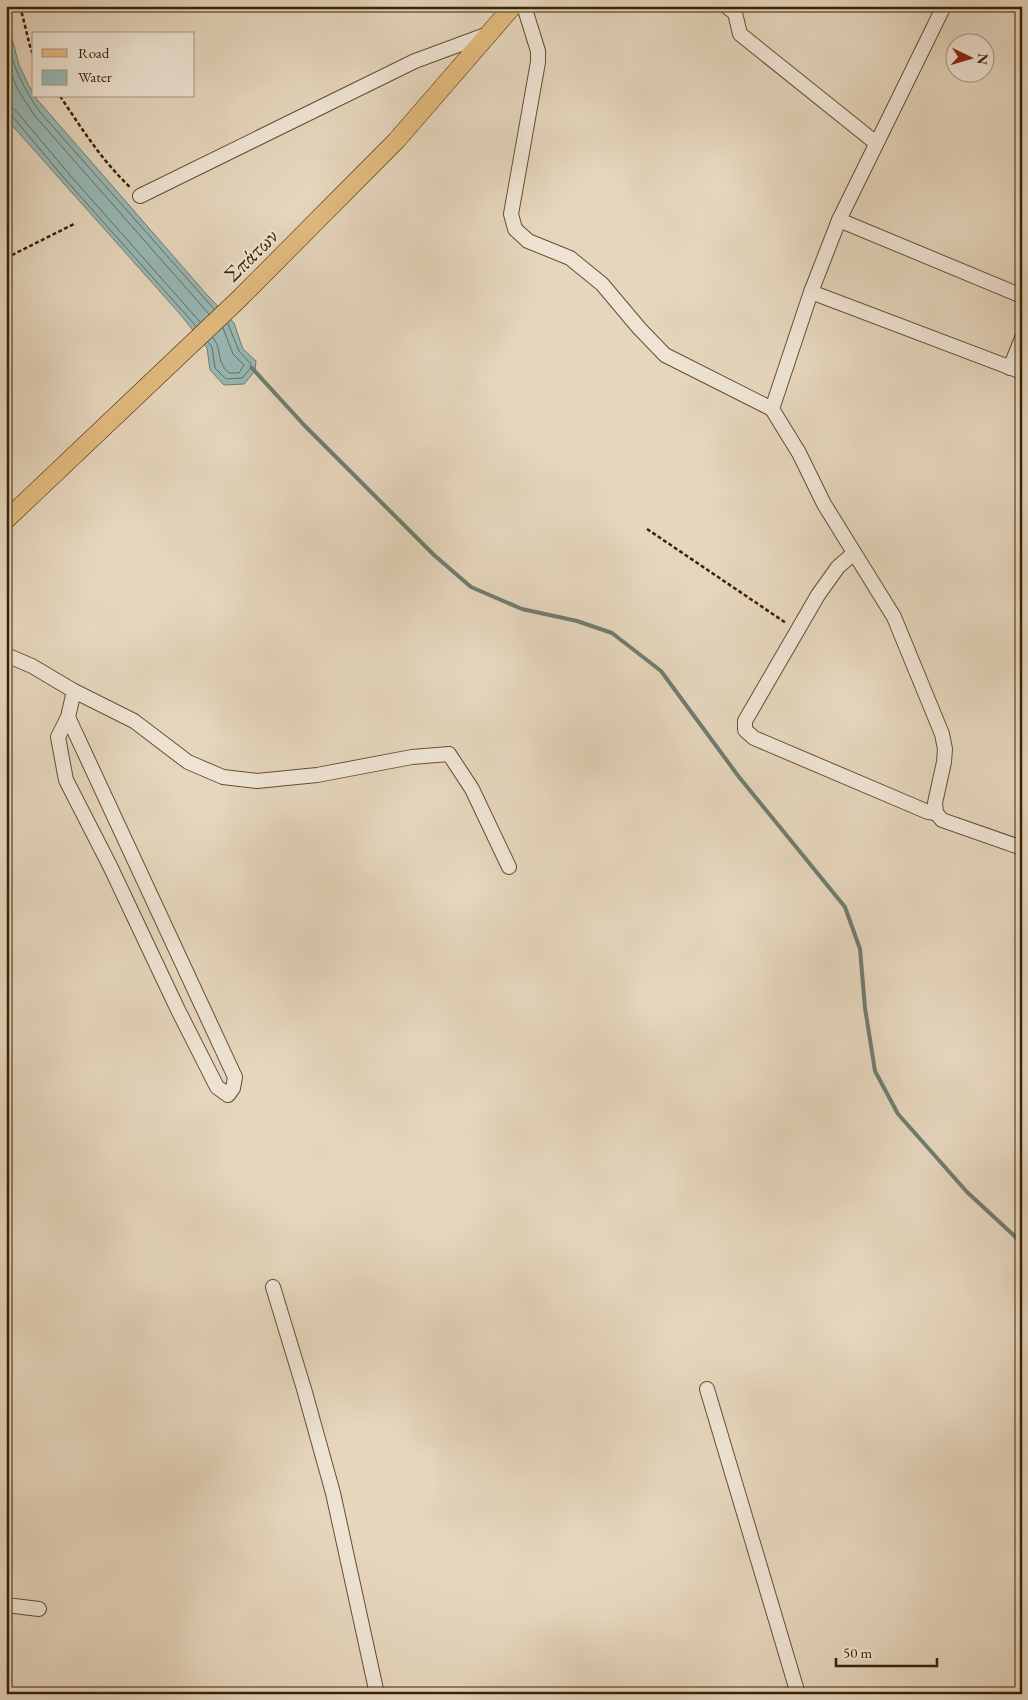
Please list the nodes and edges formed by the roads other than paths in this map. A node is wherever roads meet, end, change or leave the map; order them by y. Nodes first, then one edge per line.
1 (513, 6) edge
2 (524, 6) edge
3 (726, 6) edge
4 (944, 6) edge
5 (490, 34) junction
6 (876, 143) junction
7 (140, 196) road end
8 (839, 220) junction
9 (811, 292) junction
10 (1022, 296) edge
11 (1022, 338) edge
12 (1016, 370) edge
13 (772, 408) junction
14 (6, 520) edge
15 (854, 553) junction
16 (6, 655) edge
17 (74, 690) junction
18 (68, 717) junction
19 (936, 813) junction
20 (1022, 848) edge
21 (509, 867) dead end
22 (273, 1287) dead end
23 (707, 1389) dead end
24 (6, 1605) edge
25 (39, 1609) dead end
26 (377, 1694) edge
27 (798, 1694) edge

1 - 5 main road, Σπάτων
2 - 13 street
3 - 6 street
4 - 6 street
5 - 7 street
5 - 14 main road, Σπάτων
6 - 8 street
8 - 9 street
8 - 10 street
9 - 12 street
9 - 13 street
11 - 12 street
13 - 15 street
15 - 19 street
15 - 19 street
16 - 17 street
17 - 18 street
17 - 21 street
18 - 18 street
19 - 20 street
22 - 26 street
23 - 27 street
24 - 25 street

